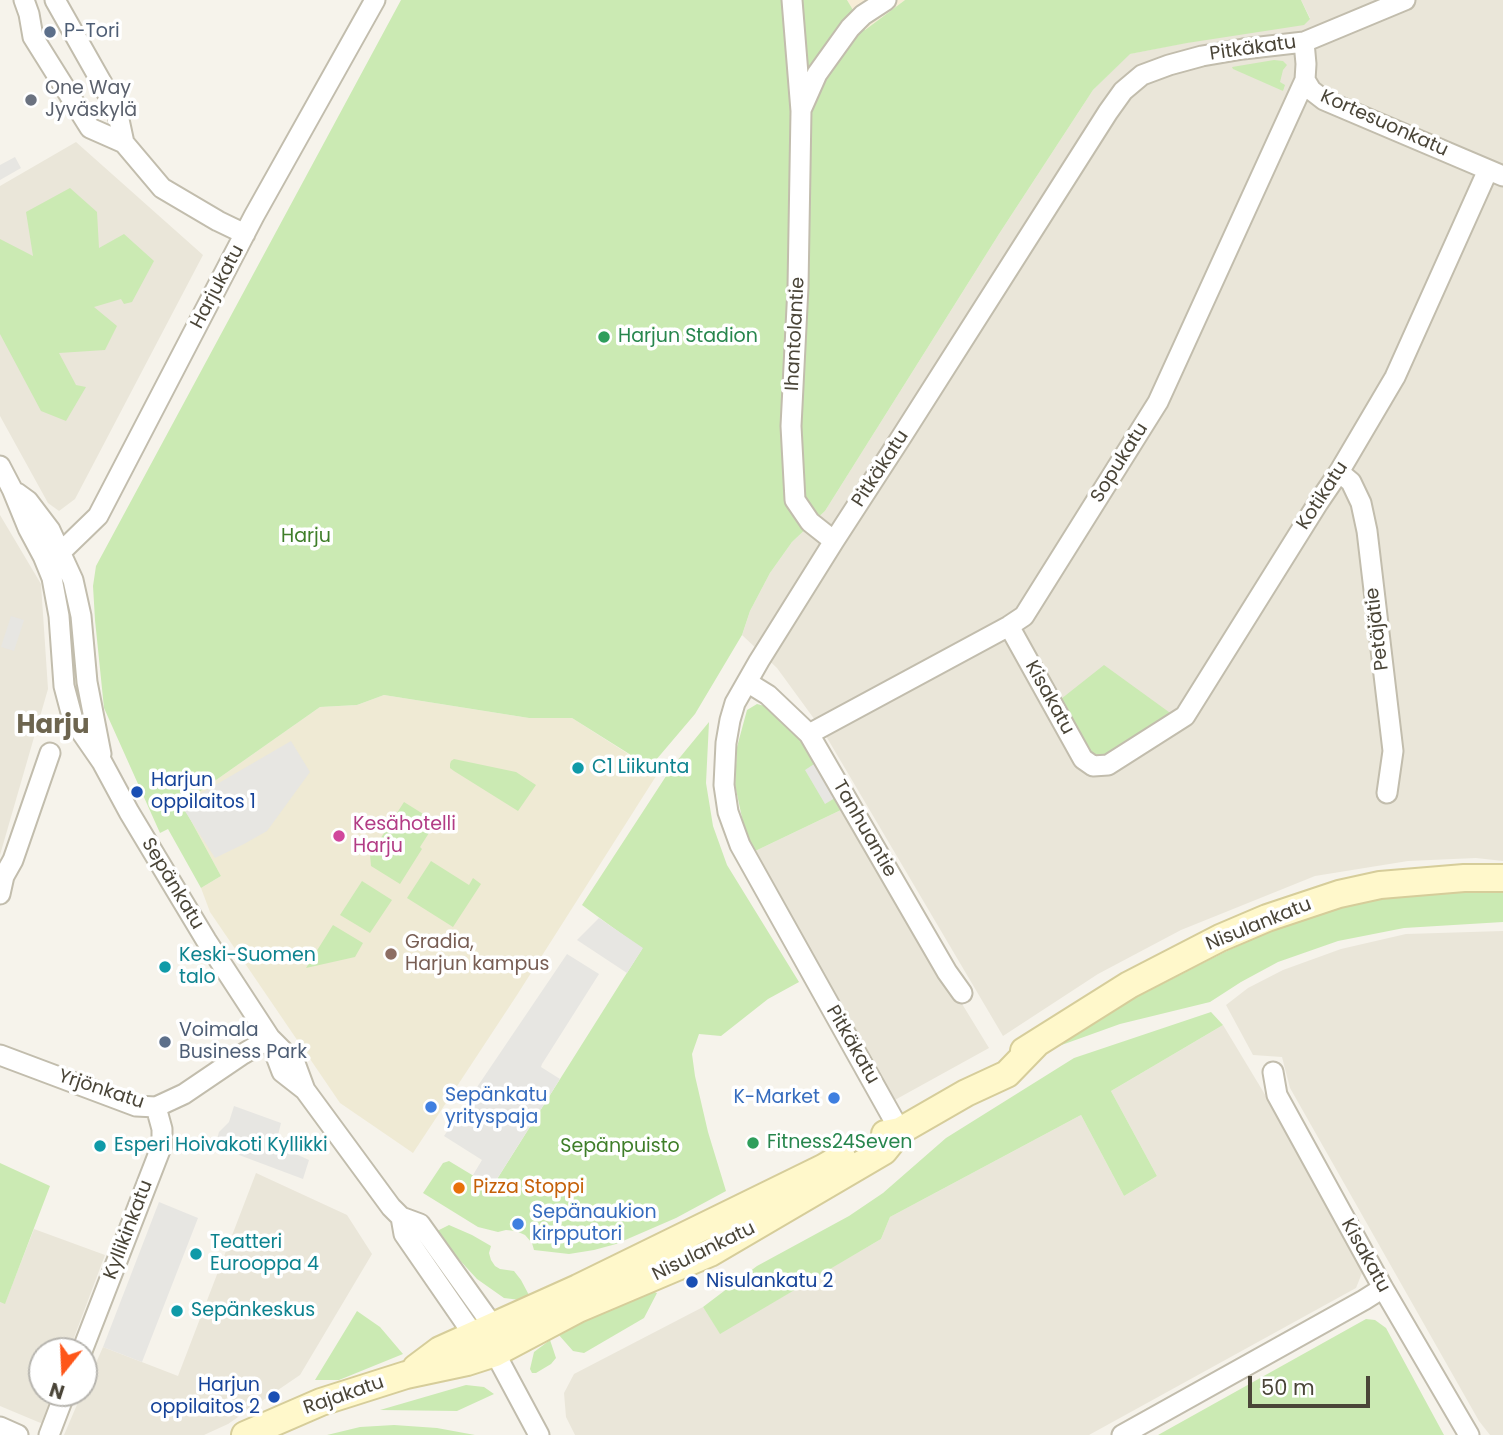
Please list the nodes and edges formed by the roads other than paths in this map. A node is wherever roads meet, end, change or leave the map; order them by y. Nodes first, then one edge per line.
1 (24, 0) edge
2 (55, 0) edge
3 (375, 0) edge
4 (792, 0) edge
5 (886, 0) edge
6 (1405, 0) edge
7 (1304, 42) junction
8 (1305, 80) junction
9 (801, 111) junction
10 (124, 143) junction
11 (1495, 173) edge
12 (245, 234) junction
13 (0, 466) edge
14 (1339, 472) junction
15 (834, 541) junction
16 (51, 553) junction
17 (1009, 626) junction
18 (747, 682) junction
19 (809, 734) junction
20 (50, 753) dead end
21 (1093, 766) joint
22 (1387, 793) dead end
23 (1503, 878) edge
24 (0, 894) edge
25 (962, 993) dead end
26 (270, 1038) junction
27 (0, 1055) edge
28 (1273, 1072) dead end
29 (156, 1107) junction
30 (900, 1130) junction
31 (1382, 1288) junction
32 (483, 1330) junction
33 (87, 1337) edge
34 (495, 1353) junction
35 (406, 1375) junction
36 (60, 1407) edge
37 (0, 1427) edge
38 (18, 1435) edge
39 (49, 1435) edge
40 (245, 1435) edge
41 (539, 1435) edge
42 (1122, 1435) edge
43 (1469, 1435) edge

1 - 10 street
2 - 10 street
3 - 12 street, Harjukatu
4 - 9 street, Ihantolantie
5 - 9 street, Ihantolantie
6 - 7 street, Pitkäkatu
7 - 8 street, Kortesuonkatu
7 - 15 street, Pitkäkatu
8 - 11 street, Kortesuonkatu
8 - 17 street, Sopukatu
9 - 15 street, Ihantolantie
10 - 12 street
11 - 14 street, Kotikatu
12 - 16 street, Harjukatu
13 - 16 street, Sepänkatu
14 - 21 street, Kotikatu
14 - 22 street, Petäjätie
15 - 18 street, Pitkäkatu
16 - 26 street, Sepänkatu
17 - 19 street, Sopukatu
17 - 21 street, Kisakatu
18 - 19 street, Tanhuantie
18 - 30 street, Pitkäkatu
19 - 25 street, Tanhuantie
20 - 24 street
23 - 30 main road, Nisulankatu
26 - 29 street, Yrjönkatu
26 - 32 street, Sepänkatu
27 - 29 street, Yrjönkatu
28 - 31 street, Kisakatu
29 - 33 street, Kyllikinkatu
30 - 32 main road, Nisulankatu
30 - 34 main road, Nisulankatu
31 - 42 street
31 - 43 street, Kisakatu
32 - 34 street
32 - 35 main road, Rajakatu
34 - 35 main road, Rajakatu
34 - 41 street
35 - 40 main road, Rajakatu
36 - 39 street
37 - 38 street

